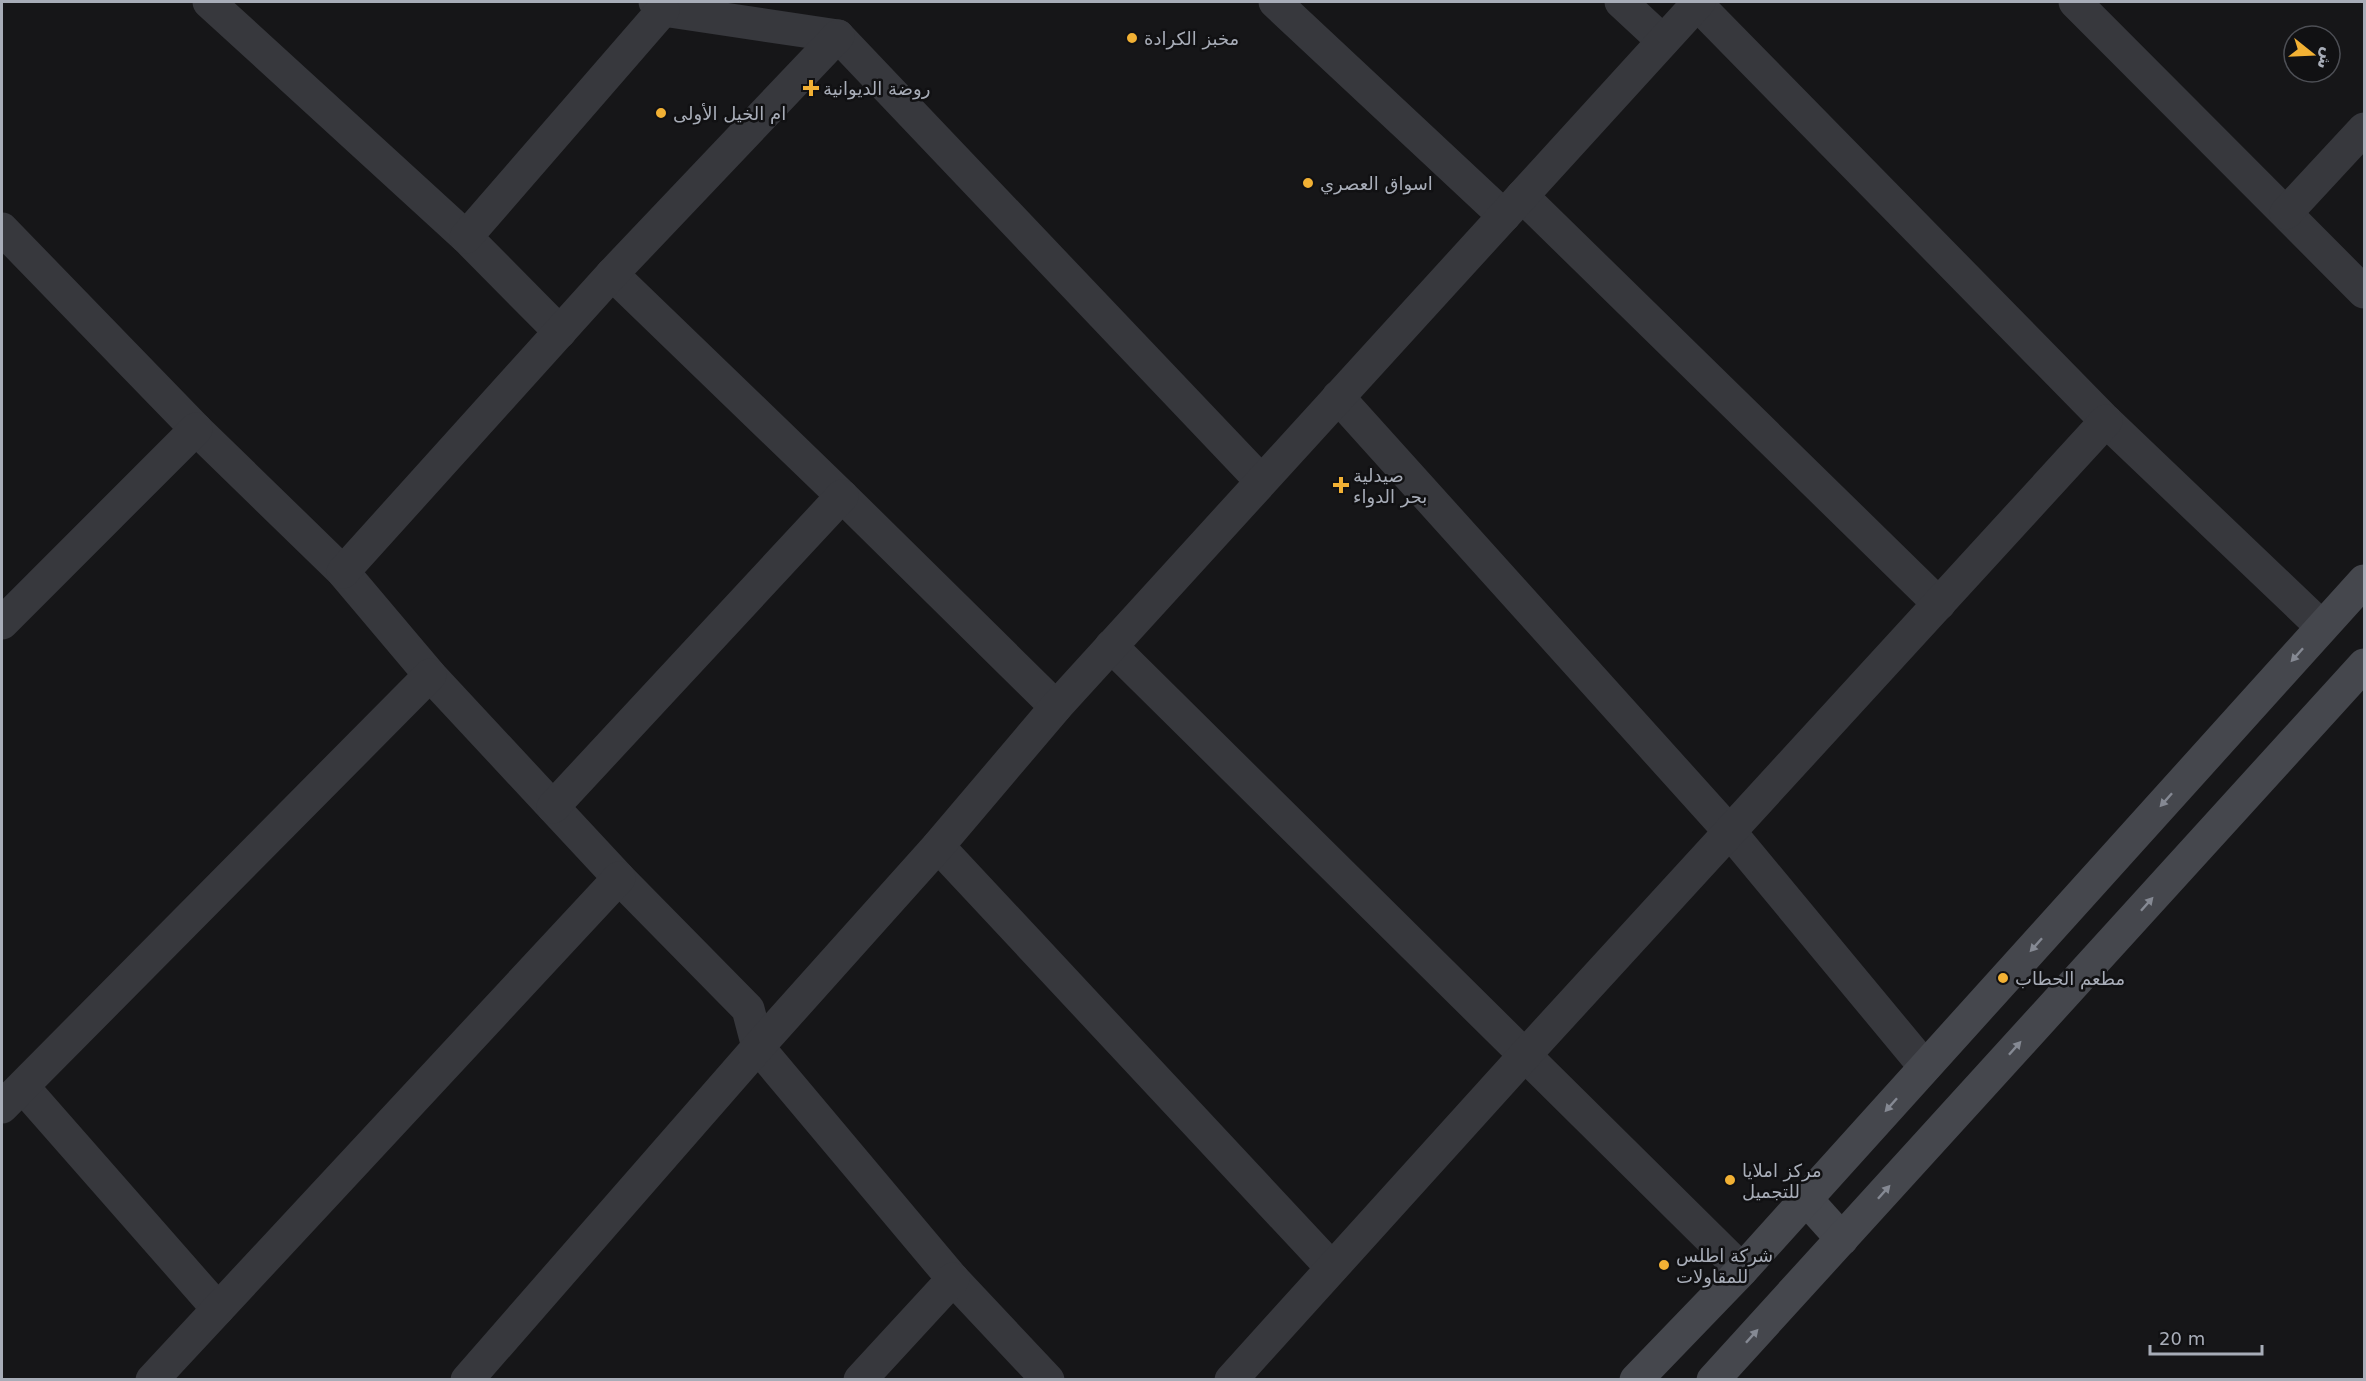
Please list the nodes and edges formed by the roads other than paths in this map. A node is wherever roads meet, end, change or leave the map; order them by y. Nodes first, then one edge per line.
1 (209, 2) edge
2 (1275, 2) edge
3 (1621, 2) edge
4 (2076, 2) edge
5 (1698, 3) edge
6 (659, 6) edge
7 (838, 36) junction
8 (1663, 41) junction
9 (2364, 129) edge
10 (1513, 206) junction
11 (2286, 213) junction
12 (2, 229) edge
13 (466, 237) junction
14 (612, 274) junction
15 (2364, 292) edge
16 (560, 332) junction
17 (1338, 397) junction
18 (2106, 421) junction
19 (196, 429) junction
20 (1261, 481) junction
21 (842, 496) junction
22 (343, 572) junction
23 (2364, 581) edge
24 (1939, 604) junction
25 (2, 623) edge
26 (2322, 627) junction
27 (1111, 646) junction
28 (2364, 665) edge
29 (430, 675) junction
30 (1056, 707) junction
31 (553, 807) junction
32 (1730, 832) junction
33 (938, 846) junction
34 (619, 878) junction
35 (758, 1047) junction
36 (1525, 1055) junction
37 (1925, 1067) junction
38 (12, 1097) edge
39 (1806, 1199) junction
40 (1842, 1239) junction
41 (1332, 1268) junction
42 (1742, 1270) junction
43 (953, 1279) junction
44 (218, 1309) junction
45 (152, 1380) edge
46 (467, 1380) edge
47 (860, 1380) edge
48 (1048, 1380) edge
49 (1232, 1380) edge
50 (1636, 1380) edge
51 (1713, 1380) edge

1 - 13 street
2 - 10 street
3 - 8 street
4 - 11 street
5 - 8 street
5 - 18 street
6 - 7 street
6 - 13 street
7 - 14 street
7 - 20 street
8 - 10 street
9 - 11 street
10 - 17 street
10 - 24 street
11 - 15 street
12 - 19 street
13 - 16 street
14 - 16 street
14 - 21 street
16 - 22 street
17 - 20 street
17 - 32 street
18 - 24 street
18 - 26 street
19 - 22 street
19 - 25 street
20 - 27 street
21 - 30 street
21 - 31 street
22 - 29 street
23 - 26 street
24 - 32 street
26 -> 37 street
27 - 30 street
27 - 36 street
40 -> 28 street
29 - 31 street
29 - 38 street
30 - 33 street
31 - 34 street
32 - 36 street
32 - 37 street
33 - 35 street
33 - 41 street
34 - 35 street
34 - 44 street
35 - 43 street
35 - 46 street
36 - 41 street
36 - 42 street
37 -> 39 street
38 - 44 street
39 - 40 street
39 - 42 street
51 -> 40 street
41 - 49 street
42 - 50 street
43 - 47 street
43 - 48 street
44 - 45 street

